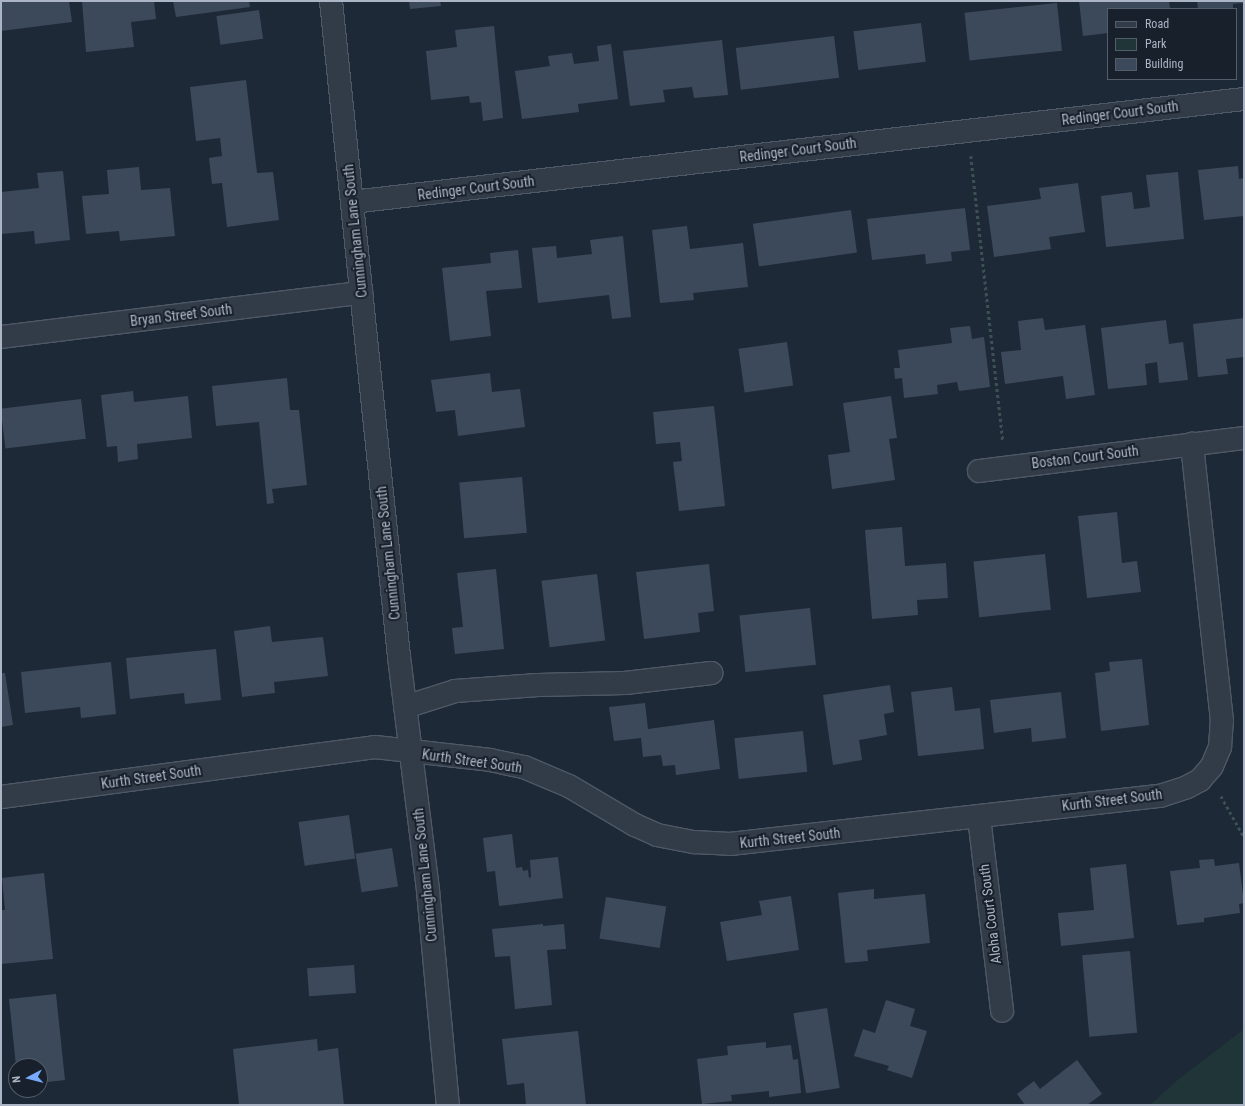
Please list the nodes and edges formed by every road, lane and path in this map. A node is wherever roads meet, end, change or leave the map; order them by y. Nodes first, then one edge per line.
1 (331, 1) edge
2 (1244, 99) edge
3 (967, 131) junction
4 (352, 202) junction
5 (361, 293) junction
6 (1, 338) edge
7 (1244, 438) edge
8 (1192, 444) junction
9 (1006, 468) junction
10 (979, 471) dead end
11 (710, 673) dead end
12 (405, 707) junction
13 (411, 752) junction
14 (1200, 780) junction
15 (1, 798) edge
16 (979, 817) junction
17 (1244, 837) edge
18 (1002, 1011) dead end
19 (448, 1105) edge

1 - 4 street, Cunningham Lane South
2 - 3 street, Redinger Court South
3 - 4 street, Redinger Court South
3 - 9 path
4 - 5 street, Cunningham Lane South
5 - 6 street, Bryan Street South
5 - 12 street, Cunningham Lane South
7 - 8 street
8 - 9 street, Boston Court South
8 - 14 street, Kurth Street South
9 - 10 street, Boston Court South
11 - 12 street
12 - 13 street, Cunningham Lane South
13 - 15 street, Kurth Street South
13 - 16 street, Kurth Street South
13 - 19 street, Cunningham Lane South
14 - 16 street, Kurth Street South
14 - 17 path
16 - 18 street, Aloha Court South

